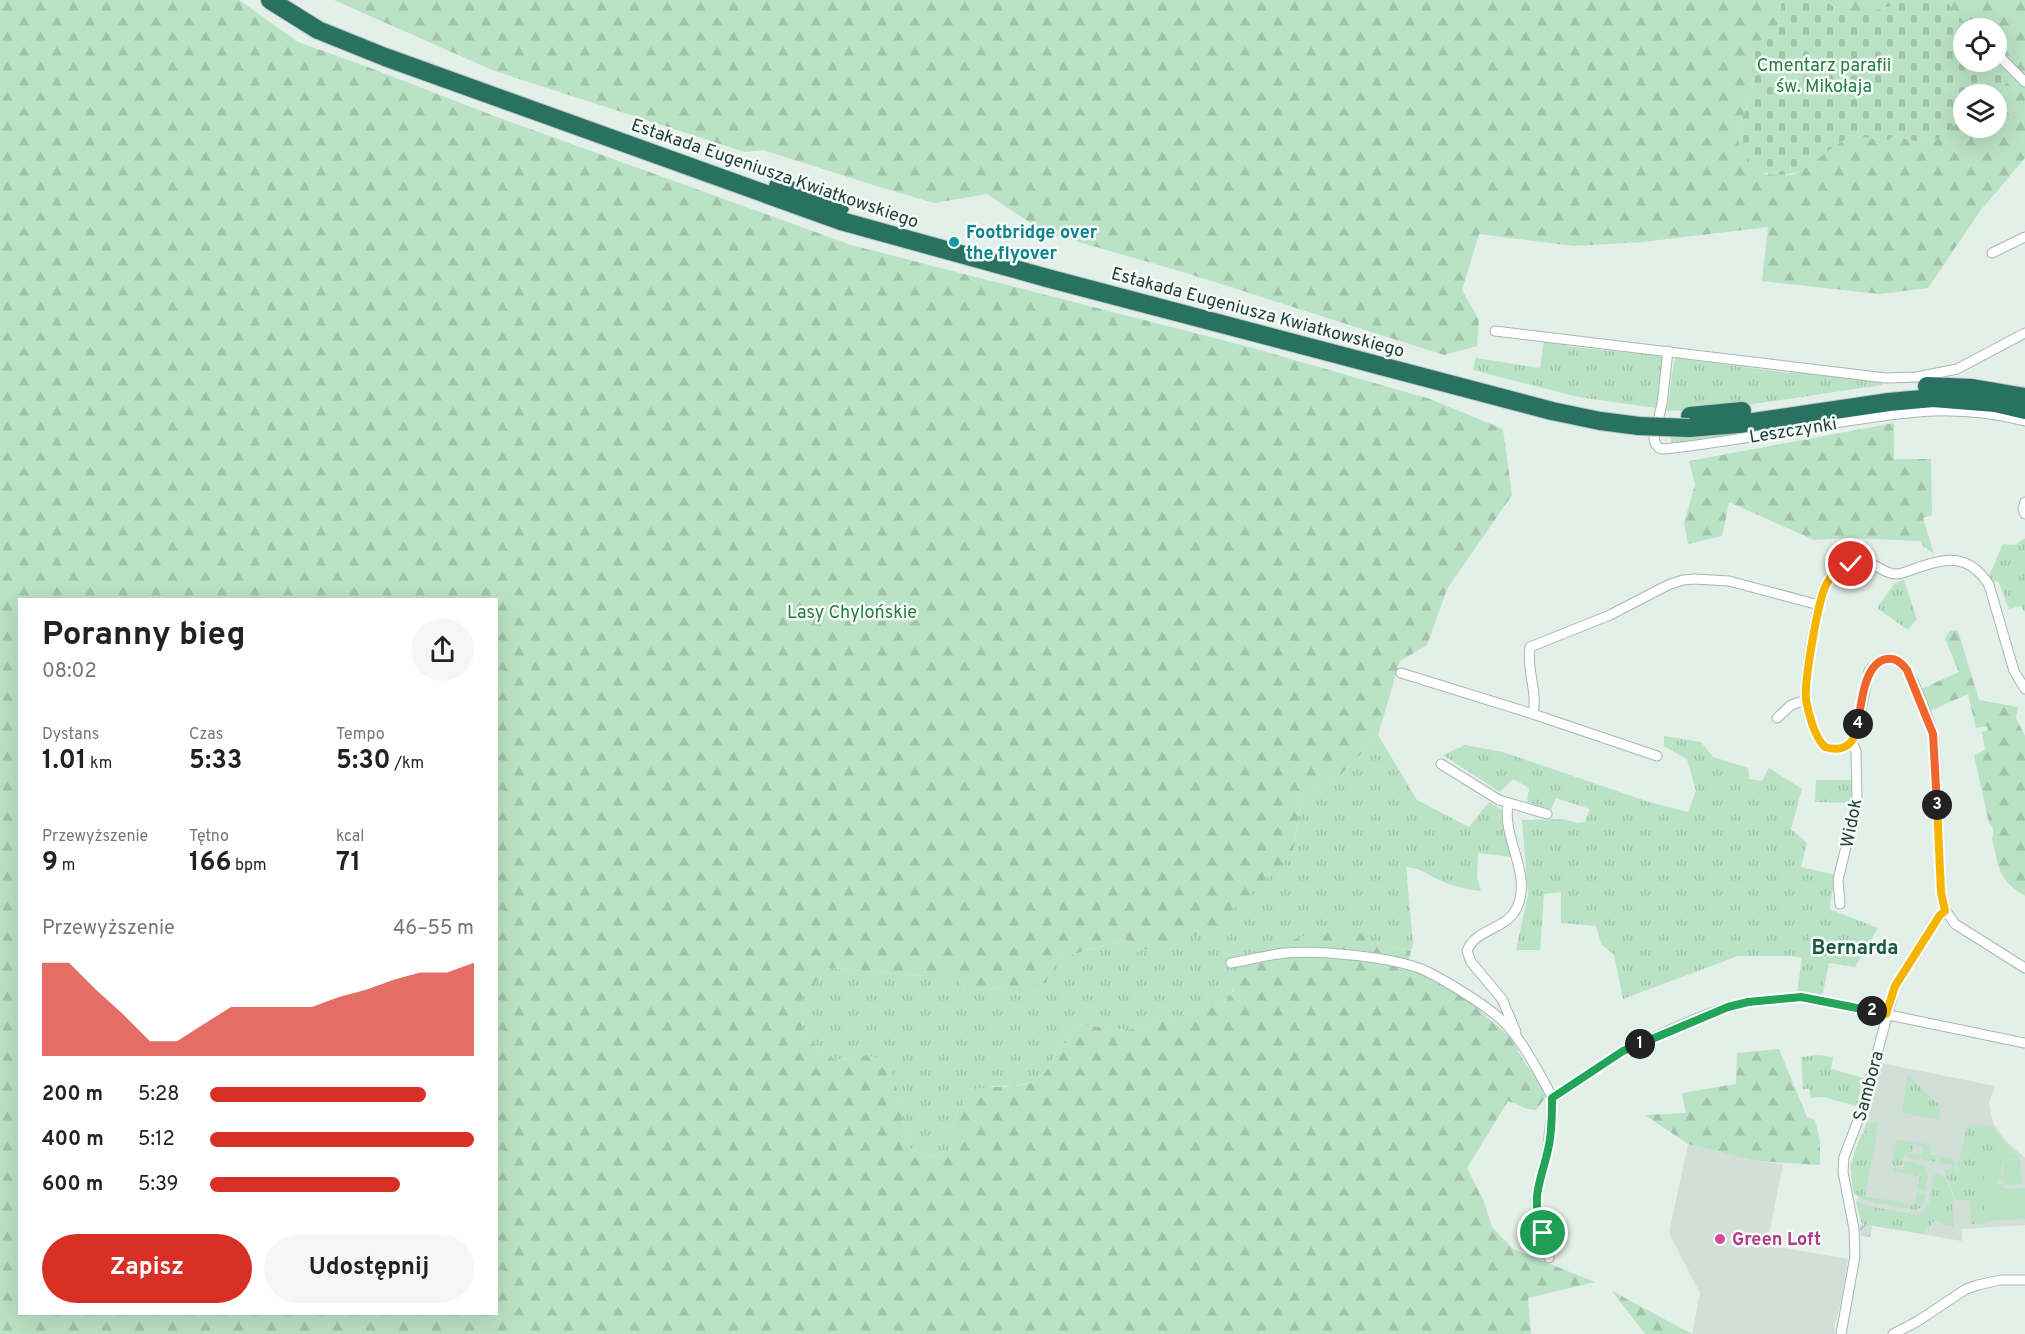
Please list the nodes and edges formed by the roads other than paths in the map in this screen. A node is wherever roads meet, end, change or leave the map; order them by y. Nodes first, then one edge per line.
1 (270, 0) edge
2 (292, 0) edge
3 (339, 33) junction
4 (2007, 64) edge
5 (2025, 82) edge
6 (2025, 237) edge
7 (1992, 253) dead end
8 (1495, 331) dead end
9 (2025, 333) edge
10 (1668, 351) junction
11 (2025, 397) edge
12 (2025, 410) edge
13 (2025, 421) edge
14 (1690, 422) junction
15 (2025, 502) edge
16 (2025, 514) edge
17 (1819, 605) junction
18 (1401, 673) dead end
19 (2025, 689) edge
20 (1806, 699) junction
21 (1533, 714) junction
22 (1777, 718) dead end
23 (1852, 743) junction
24 (1658, 756) dead end
25 (1441, 764) dead end
26 (1508, 804) junction
27 (1547, 814) dead end
28 (1840, 904) dead end
29 (1945, 911) junction
30 (1231, 963) dead end
31 (2025, 968) edge
32 (1886, 1014) junction
33 (1519, 1040) junction
34 (2025, 1043) edge
35 (1552, 1098) junction
36 (1549, 1258) dead end
37 (2025, 1280) edge
38 (1846, 1308) junction
39 (1896, 1332) edge
40 (1841, 1334) edge
41 (1849, 1334) edge
42 (1888, 1334) edge

1 - 3 highway, Estakada Eugeniusza Kwiatkowskiego
2 - 3 highway, Estakada Eugeniusza Kwiatkowskiego
3 - 14 highway, Estakada Eugeniusza Kwiatkowskiego
4 - 5 street
6 - 7 street
8 - 10 street
9 - 10 street
10 - 13 street, Leszczynki
11 - 14 highway, Estakada Eugeniusza Kwiatkowskiego
12 - 14 highway, Estakada Eugeniusza Kwiatkowskiego
15 - 16 street
17 - 19 street
17 - 20 street
17 - 21 street
18 - 21 street
20 - 22 street
20 - 23 street
21 - 24 street
23 - 28 street, Widok
23 - 29 street
25 - 26 street
26 - 27 street
26 - 33 street
29 - 31 street
29 - 32 street, Sambora
30 - 33 street
32 - 34 street
32 - 35 street
32 - 38 street, Sambora
33 - 35 street
35 - 36 street
37 - 39 street
38 - 40 street, Sambora
38 - 41 street, Sambora
39 - 42 street

